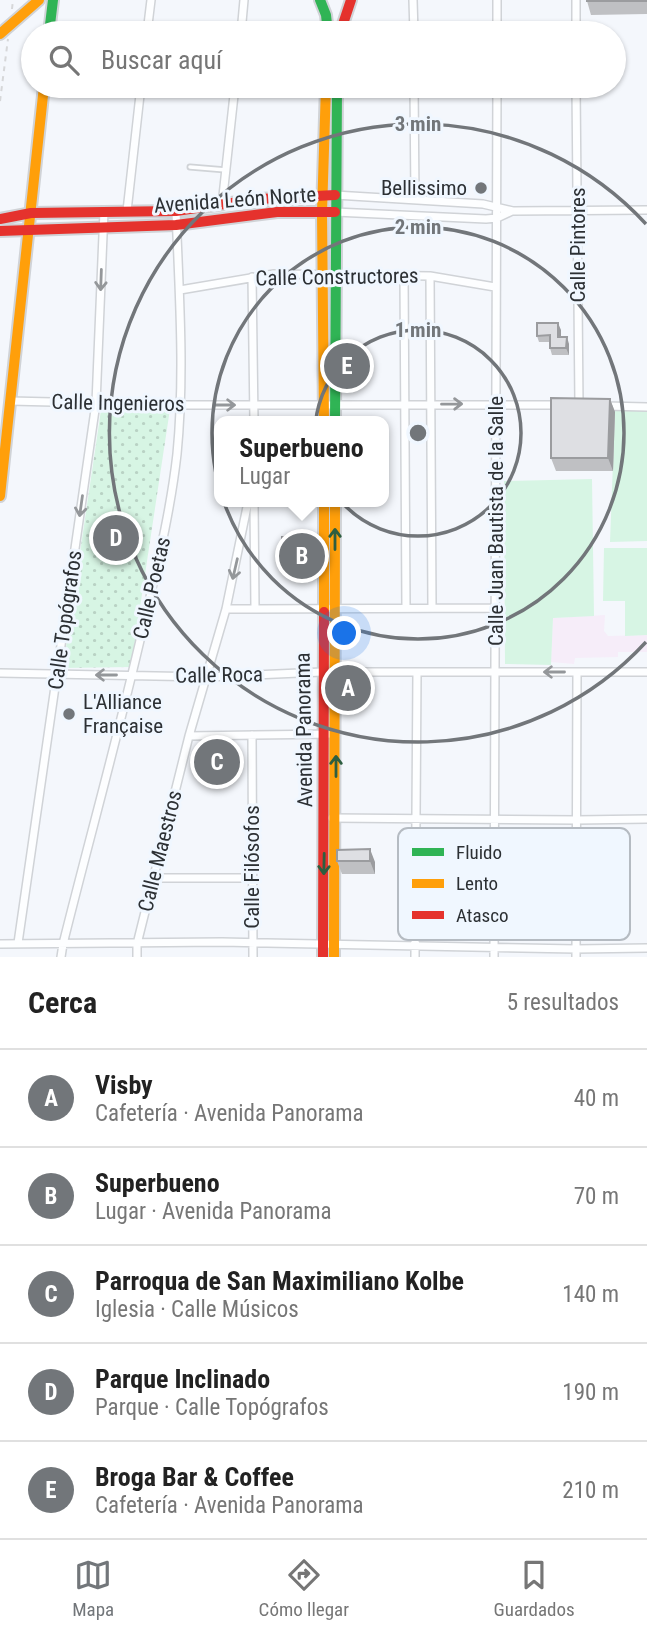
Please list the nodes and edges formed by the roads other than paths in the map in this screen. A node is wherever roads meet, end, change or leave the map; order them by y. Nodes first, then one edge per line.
1 (39, 0) edge
2 (53, 0) edge
3 (151, 0) edge
4 (244, 0) edge
5 (320, 0) edge
6 (351, 0) edge
7 (413, 0) edge
8 (496, 0) edge
9 (576, 0) edge
10 (51, 21) edge
11 (148, 21) edge
12 (241, 21) edge
13 (327, 21) edge
14 (344, 21) edge
15 (414, 21) edge
16 (497, 21) edge
17 (576, 21) edge
18 (0, 34) edge
19 (43, 98) edge
20 (140, 98) edge
21 (234, 98) edge
22 (326, 98) edge
23 (336, 98) edge
24 (414, 98) edge
25 (497, 98) edge
26 (576, 98) edge
27 (190, 167) dead end
28 (226, 170) junction
29 (329, 196) junction
30 (415, 200) junction
31 (222, 205) junction
32 (497, 206) junction
33 (647, 210) edge
34 (104, 211) junction
35 (127, 211) junction
36 (176, 211) junction
37 (513, 211) junction
38 (577, 211) junction
39 (322, 212) junction
40 (335, 212) junction
41 (31, 213) junction
42 (16, 215) junction
43 (497, 218) junction
44 (0, 219) edge
45 (176, 225) junction
46 (103, 227) junction
47 (16, 229) junction
48 (30, 229) junction
49 (0, 231) edge
50 (329, 275) junction
51 (404, 275) junction
52 (430, 276) junction
53 (253, 277) junction
54 (495, 287) junction
55 (180, 290) junction
56 (10, 401) junction
57 (96, 403) junction
58 (496, 403) junction
59 (404, 404) junction
60 (430, 404) junction
61 (180, 405) junction
62 (255, 405) junction
63 (329, 405) junction
64 (579, 405) junction
65 (647, 407) edge
66 (254, 416) edge
67 (326, 416) edge
68 (333, 416) edge
69 (0, 496) edge
70 (247, 507) edge
71 (254, 507) edge
72 (324, 507) edge
73 (335, 507) edge
74 (329, 607) junction
75 (432, 607) junction
76 (255, 608) junction
77 (406, 608) junction
78 (495, 608) junction
79 (226, 609) junction
80 (327, 672) junction
81 (496, 672) junction
82 (647, 672) edge
83 (0, 673) edge
84 (417, 673) junction
85 (577, 673) junction
86 (133, 675) junction
87 (57, 676) junction
88 (208, 677) junction
89 (322, 734) junction
90 (335, 734) junction
91 (252, 735) junction
92 (189, 736) junction
93 (330, 818) junction
94 (496, 818) junction
95 (647, 818) edge
96 (414, 819) junction
97 (577, 820) junction
98 (414, 828) edge
99 (496, 828) edge
100 (577, 828) edge
101 (154, 878) junction
102 (252, 878) junction
103 (415, 940) edge
104 (494, 940) edge
105 (18, 943) junction
106 (253, 943) junction
107 (0, 944) edge
108 (63, 944) junction
109 (137, 944) junction
110 (329, 945) junction
111 (415, 945) junction
112 (494, 947) junction
113 (647, 948) edge
114 (576, 953) edge
115 (61, 957) edge
116 (137, 957) edge
117 (253, 957) edge
118 (323, 957) edge
119 (334, 957) edge
120 (415, 957) edge
121 (494, 957) edge

1 - 18 street
2 - 10 street
3 - 11 street
4 - 12 street
5 - 13 street
6 - 14 street
7 - 15 street
8 - 16 street
9 - 17 street
19 - 41 street
20 - 35 street
21 - 28 street
22 - 29 street
23 - 29 street
24 - 30 street
25 - 32 street, Calle Juan Bautista de la Salle
26 - 38 street, Calle Pintores
27 - 28 lane
28 - 31 street
29 - 30 street, Avenida León Norte
29 - 31 street, Avenida León Norte
29 - 39 street
29 - 40 street
30 - 32 street, Avenida León Norte
31 - 36 street, Avenida León Norte
32 - 37 street, Avenida León Norte
32 - 43 street, Calle Juan Bautista de la Salle
33 - 38 street, Avenida León Norte
34 - 35 street, Avenida León Norte
34 - 41 street, Avenida León Norte
34 - 46 street, Calle Topógrafos
35 - 36 street, Avenida León Norte
36 - 45 street, Calle Poetas
37 - 38 street, Avenida León Norte
37 - 43 street, Avenida León Norte
38 - 64 street, Calle Pintores
39 - 40 street, Avenida León Norte
39 - 45 street, Avenida León Norte
39 - 50 street
40 - 43 street, Avenida León Norte
40 - 50 street
41 - 42 street, Avenida León Norte
41 - 48 street
42 - 44 street, Avenida León Norte
42 - 47 street
43 - 54 street, Calle Juan Bautista de la Salle
45 - 46 street, Avenida León Norte
45 - 55 street, Calle Poetas
46 - 48 street, Avenida León Norte
46 -> 57 street, Calle Topógrafos
47 - 48 street, Avenida León Norte
47 - 49 street, Avenida León Norte
48 - 56 street
50 - 51 street, Calle Constructores
50 - 53 street, Calle Constructores
50 - 63 street
51 - 52 street, Calle Constructores
51 - 59 street
52 - 54 street, Calle Constructores
52 - 60 street
53 - 55 street, Calle Constructores
53 - 62 street
54 - 58 street, Calle Juan Bautista de la Salle
55 - 61 street, Calle Poetas
56 - 57 street, Calle Ingenieros
56 - 69 street
57 - 61 street, Calle Ingenieros
57 -> 87 street, Calle Topógrafos
60 -> 58 street, Calle Ingenieros
58 - 64 street, Calle Ingenieros
58 - 78 street, Calle Juan Bautista de la Salle
59 - 60 street, Calle Ingenieros
59 - 63 street, Calle Ingenieros
59 - 77 street
60 - 75 street
61 -> 62 street, Calle Ingenieros
61 - 86 street, Calle Poetas
62 - 63 street, Calle Ingenieros
62 - 66 street
63 - 67 street
63 - 68 street
64 - 65 street, Calle Ingenieros
70 -> 79 street, Calle Maestros
71 - 76 street
72 - 74 street, Avenida Panorama
74 -> 73 street, Avenida Panorama
74 - 76 street
74 - 77 street
74 - 80 street, Avenida Panorama
75 - 77 street
75 - 78 street
76 - 79 street
78 - 81 street, Calle Juan Bautista de la Salle
79 - 88 street, Calle Maestros
80 - 84 street, Calle Roca
80 - 88 street, Calle Roca
80 - 89 street, Avenida Panorama
80 - 90 street, Avenida Panorama
81 - 84 street, Calle Roca
85 -> 81 street, Calle Roca
81 - 94 street, Calle Juan Bautista de la Salle
82 - 85 street, Calle Roca
83 - 87 street, Calle Roca
84 - 96 street
85 - 97 street
86 -> 87 street, Calle Roca
86 - 88 street, Calle Roca
86 - 108 street, Calle Poetas
87 - 105 street, Calle Topógrafos
88 - 92 street, Calle Maestros
89 - 90 street
89 - 91 street
89 - 93 street, Avenida Panorama
93 -> 90 street, Avenida Panorama
91 - 92 street
91 - 102 street, Calle Filósofos
92 - 101 street, Calle Maestros
93 - 96 street
93 - 110 street, Avenida Panorama
94 - 96 street
94 - 97 street
94 - 99 street, Calle Juan Bautista de la Salle
95 - 97 street
96 - 98 street
97 - 100 street
101 - 102 street
101 - 109 street, Calle Maestros
102 - 106 street, Calle Filósofos
103 - 111 street
104 - 112 street, Calle Juan Bautista de la Salle
105 - 107 street
105 - 108 street
106 - 109 street
106 - 110 street
106 - 117 street, Calle Filósofos
108 - 109 street
108 - 115 street, Calle Poetas
109 - 116 street, Calle Maestros
110 - 111 street
110 - 118 street, Avenida Panorama
110 - 119 street, Avenida Panorama
111 - 112 street
111 - 120 street
112 - 114 street
112 - 121 street, Calle Juan Bautista de la Salle
113 - 114 street

